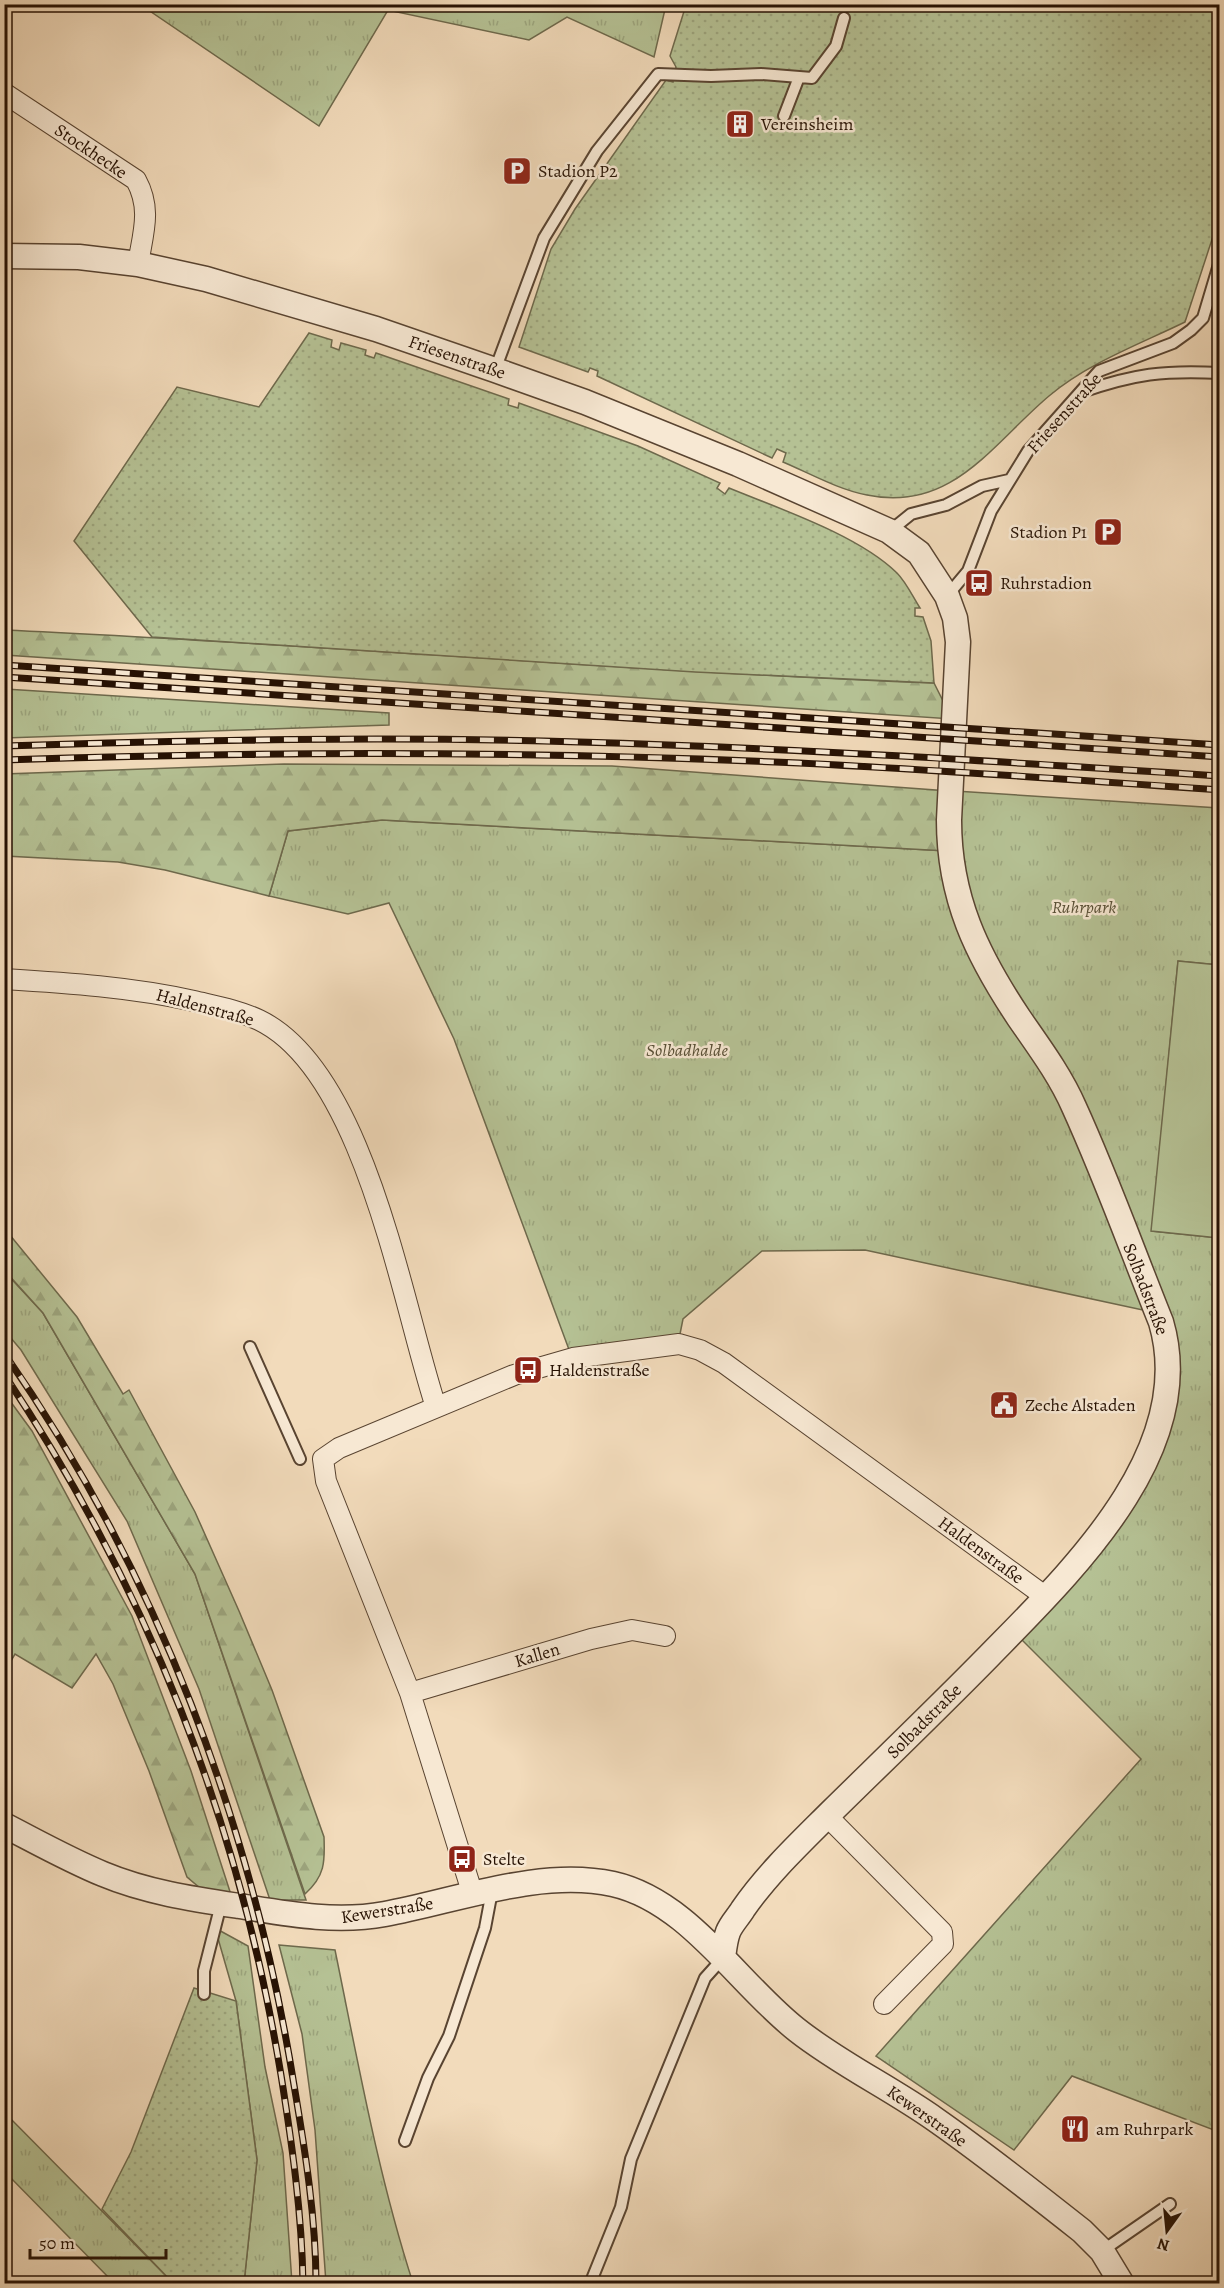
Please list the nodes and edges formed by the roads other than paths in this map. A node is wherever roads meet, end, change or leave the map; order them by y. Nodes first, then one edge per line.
1 (844, 18) dead end
2 (799, 77) junction
3 (4, 93) edge
4 (784, 116) dead end
5 (4, 256) edge
6 (1220, 261) edge
7 (138, 264) junction
8 (495, 370) junction
9 (1220, 373) edge
10 (1079, 393) junction
11 (1009, 480) junction
12 (889, 531) junction
13 (947, 596) junction
14 (950, 820) joint
15 (4, 979) edge
16 (250, 1347) dead end
17 (436, 1407) junction
18 (300, 1459) dead end
19 (1046, 1597) junction
20 (665, 1636) dead end
21 (410, 1693) junction
22 (827, 1816) junction
23 (4, 1825) edge
24 (482, 1893) junction
25 (221, 1904) junction
26 (723, 1958) junction
27 (204, 1994) dead end
28 (884, 2004) dead end
29 (405, 2141) dead end
30 (1170, 2204) dead end
31 (1102, 2251) junction
32 (590, 2283) edge
33 (1122, 2283) edge

1 - 2 lane
2 - 4 lane
2 - 8 lane
3 - 7 street, Stockhecke
5 - 7 street, Friesenstraße
6 - 10 lane, Friesenstraße
7 - 8 street, Friesenstraße
8 - 12 street, Friesenstraße
9 - 10 lane
10 - 11 lane, Friesenstraße
11 - 12 lane
11 - 13 lane, Friesenstraße
12 - 13 street, Friesenstraße
13 - 14 street, Friesenstraße
14 - 19 street, Solbadstraße
15 - 17 street, Haldenstraße
16 - 18 lane
17 - 19 street, Haldenstraße
17 - 21 street, Haldenstraße
19 - 22 street, Solbadstraße
20 - 21 street, Kallen
21 - 24 street
22 - 26 street, Solbadstraße
22 - 28 street
23 - 25 street, Kewerstraße
24 - 25 street, Kewerstraße
24 - 26 street, Kewerstraße
24 - 29 lane
25 - 27 lane
26 - 31 street, Kewerstraße
26 - 32 lane
30 - 31 lane
31 - 33 street, Kewerstraße

